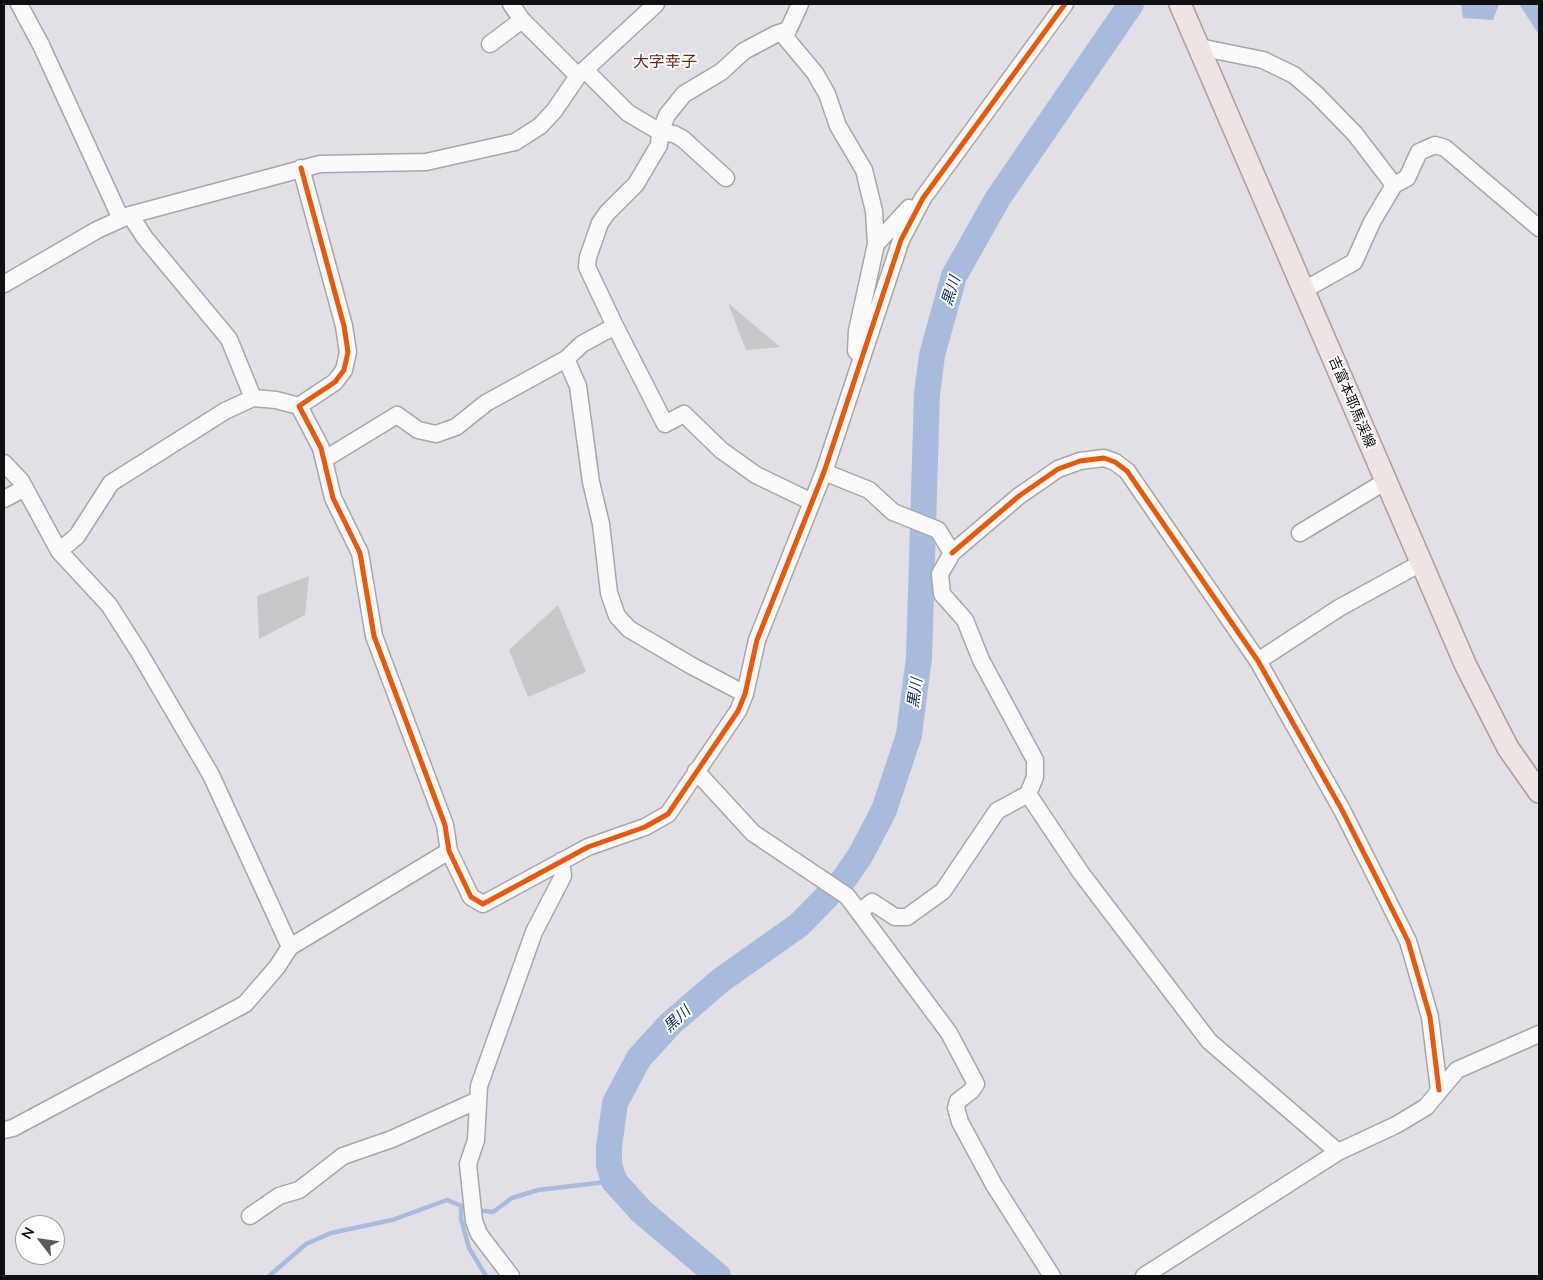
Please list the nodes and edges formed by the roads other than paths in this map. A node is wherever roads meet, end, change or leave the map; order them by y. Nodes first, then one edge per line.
1 (19, 4) edge
2 (511, 4) edge
3 (656, 4) edge
4 (800, 4) edge
5 (1065, 4) edge
6 (1180, 4) edge
7 (522, 20) junction
8 (788, 30) junction
9 (490, 44) dead end
10 (1199, 47) junction
11 (581, 73) junction
12 (660, 132) junction
13 (301, 168) junction
14 (726, 178) dead end
15 (1394, 185) junction
16 (916, 211) junction
17 (126, 216) junction
18 (1539, 228) edge
19 (876, 244) junction
20 (4, 284) edge
21 (1304, 290) junction
22 (615, 326) junction
23 (862, 355) junction
24 (566, 359) junction
25 (252, 398) junction
26 (299, 406) junction
27 (325, 459) junction
28 (4, 463) edge
29 (824, 472) junction
30 (1386, 481) junction
31 (25, 488) junction
32 (4, 499) edge
33 (812, 502) junction
34 (1300, 533) dead end
35 (59, 551) junction
36 (952, 552) junction
37 (1421, 563) junction
38 (1258, 661) junction
39 (745, 694) junction
40 (696, 771) junction
41 (1539, 792) edge
42 (1028, 794) junction
43 (449, 852) junction
44 (561, 861) junction
45 (859, 912) junction
46 (290, 947) junction
47 (1539, 1034) edge
48 (1439, 1090) junction
49 (478, 1100) junction
50 (4, 1130) edge
51 (1338, 1152) junction
52 (250, 1216) dead end
53 (511, 1276) edge
54 (1052, 1276) edge
55 (1144, 1276) edge

1 - 17 street
2 - 7 street
3 - 11 street
4 - 8 street
5 - 16 street
6 - 10 main road, 吉富本耶馬渓線
7 - 9 street
7 - 11 street
8 - 12 street
8 - 19 street
10 - 15 street
10 - 21 main road, 吉富本耶馬渓線
11 - 12 street
11 - 13 street
12 - 14 street
12 - 22 street
13 - 17 street
13 - 26 street
15 - 18 street
15 - 21 street
16 - 19 street
16 - 23 street
17 - 20 street
17 - 25 street
19 - 23 street
21 - 30 main road, 吉富本耶馬渓線
22 - 24 street
22 - 33 street
23 - 29 street
24 - 27 street
24 - 39 street
25 - 26 street
25 - 35 street
26 - 27 street
27 - 43 street
28 - 31 street
29 - 33 street
29 - 36 street
30 - 34 street
30 - 37 main road, 吉富本耶馬渓線
31 - 32 street
31 - 35 street
33 - 39 street
35 - 46 street
36 - 38 street
36 - 42 street
37 - 38 street
37 - 41 main road, 吉富本耶馬渓線
38 - 48 street
39 - 40 street
40 - 44 street
40 - 45 street
42 - 45 street
42 - 51 street
43 - 44 street
43 - 46 street
44 - 49 street
45 - 54 street
46 - 50 street
47 - 48 street
48 - 51 street
49 - 52 street
49 - 53 street
51 - 55 street

